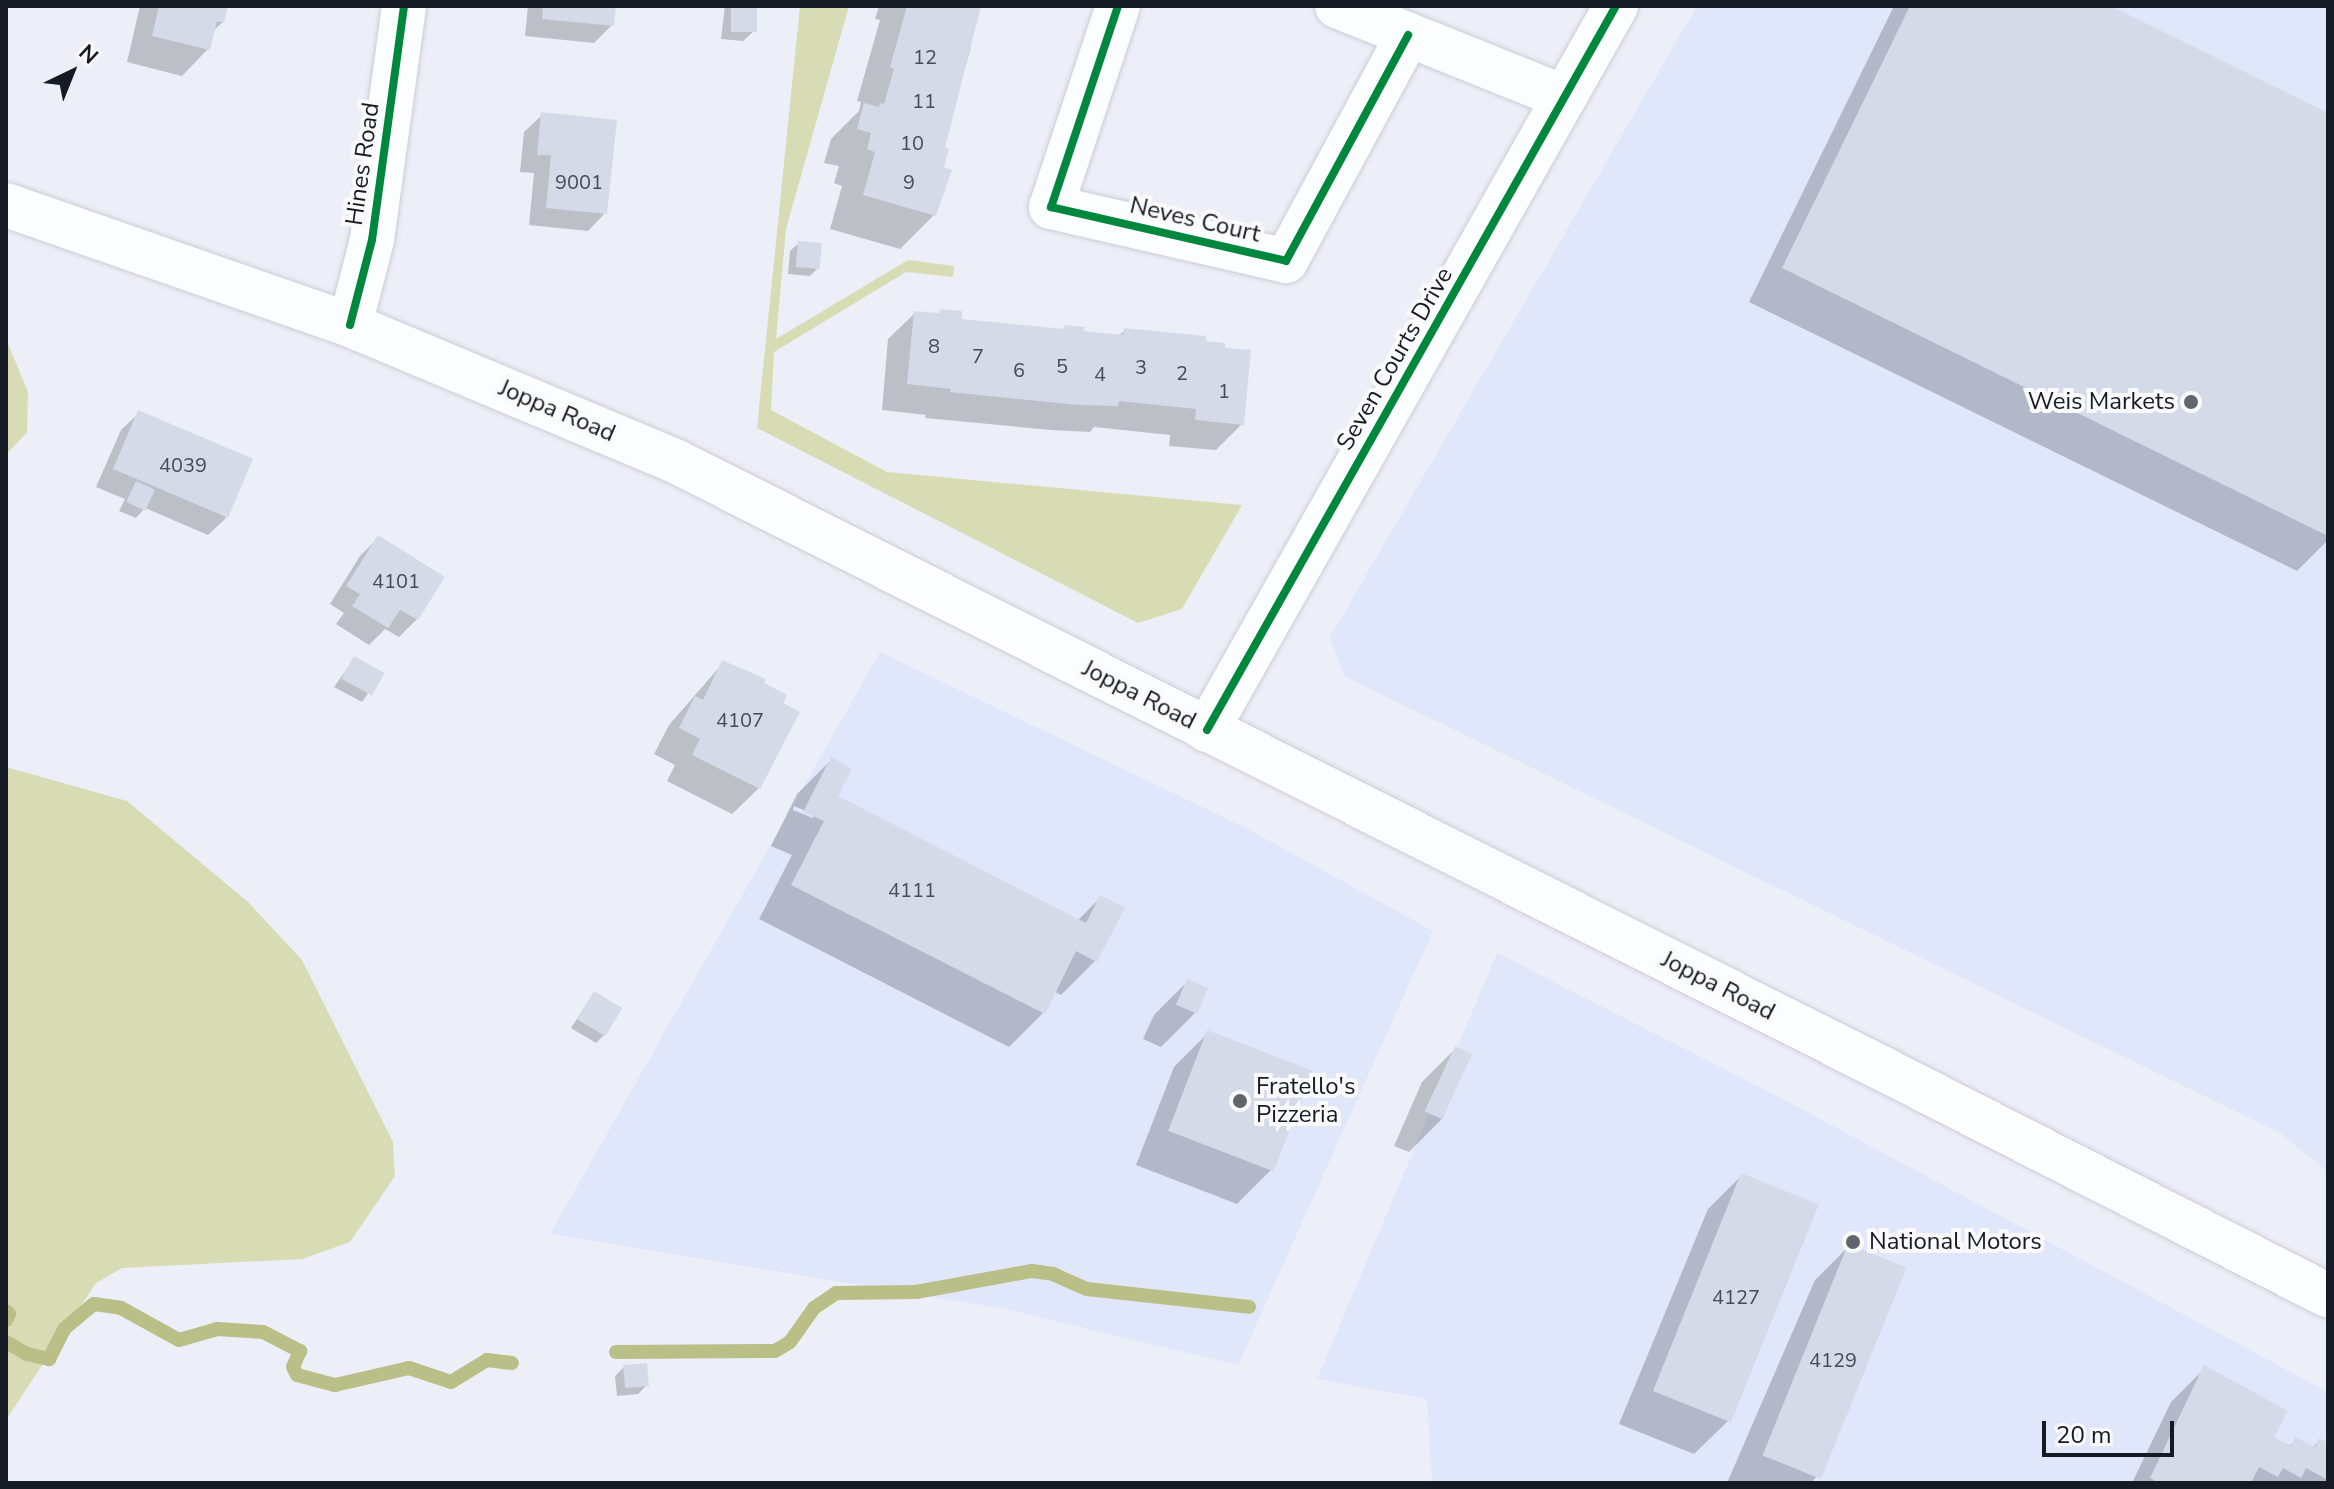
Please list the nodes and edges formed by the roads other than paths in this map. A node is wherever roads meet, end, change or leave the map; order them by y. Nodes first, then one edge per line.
1 (404, 6) edge
2 (1118, 6) edge
3 (1337, 6) edge
4 (1616, 6) edge
5 (1408, 35) junction
6 (1563, 97) junction
7 (6, 205) edge
8 (350, 325) junction
9 (1207, 730) junction
10 (2328, 1296) edge

1 - 8 main road, Hines Road
2 - 5 main road, Neves Court
3 - 5 main road
4 - 6 main road, Seven Courts Drive
5 - 6 main road
6 - 9 main road, Seven Courts Drive
7 - 8 main road, Joppa Road
8 - 9 main road, Joppa Road
9 - 10 main road, Joppa Road

